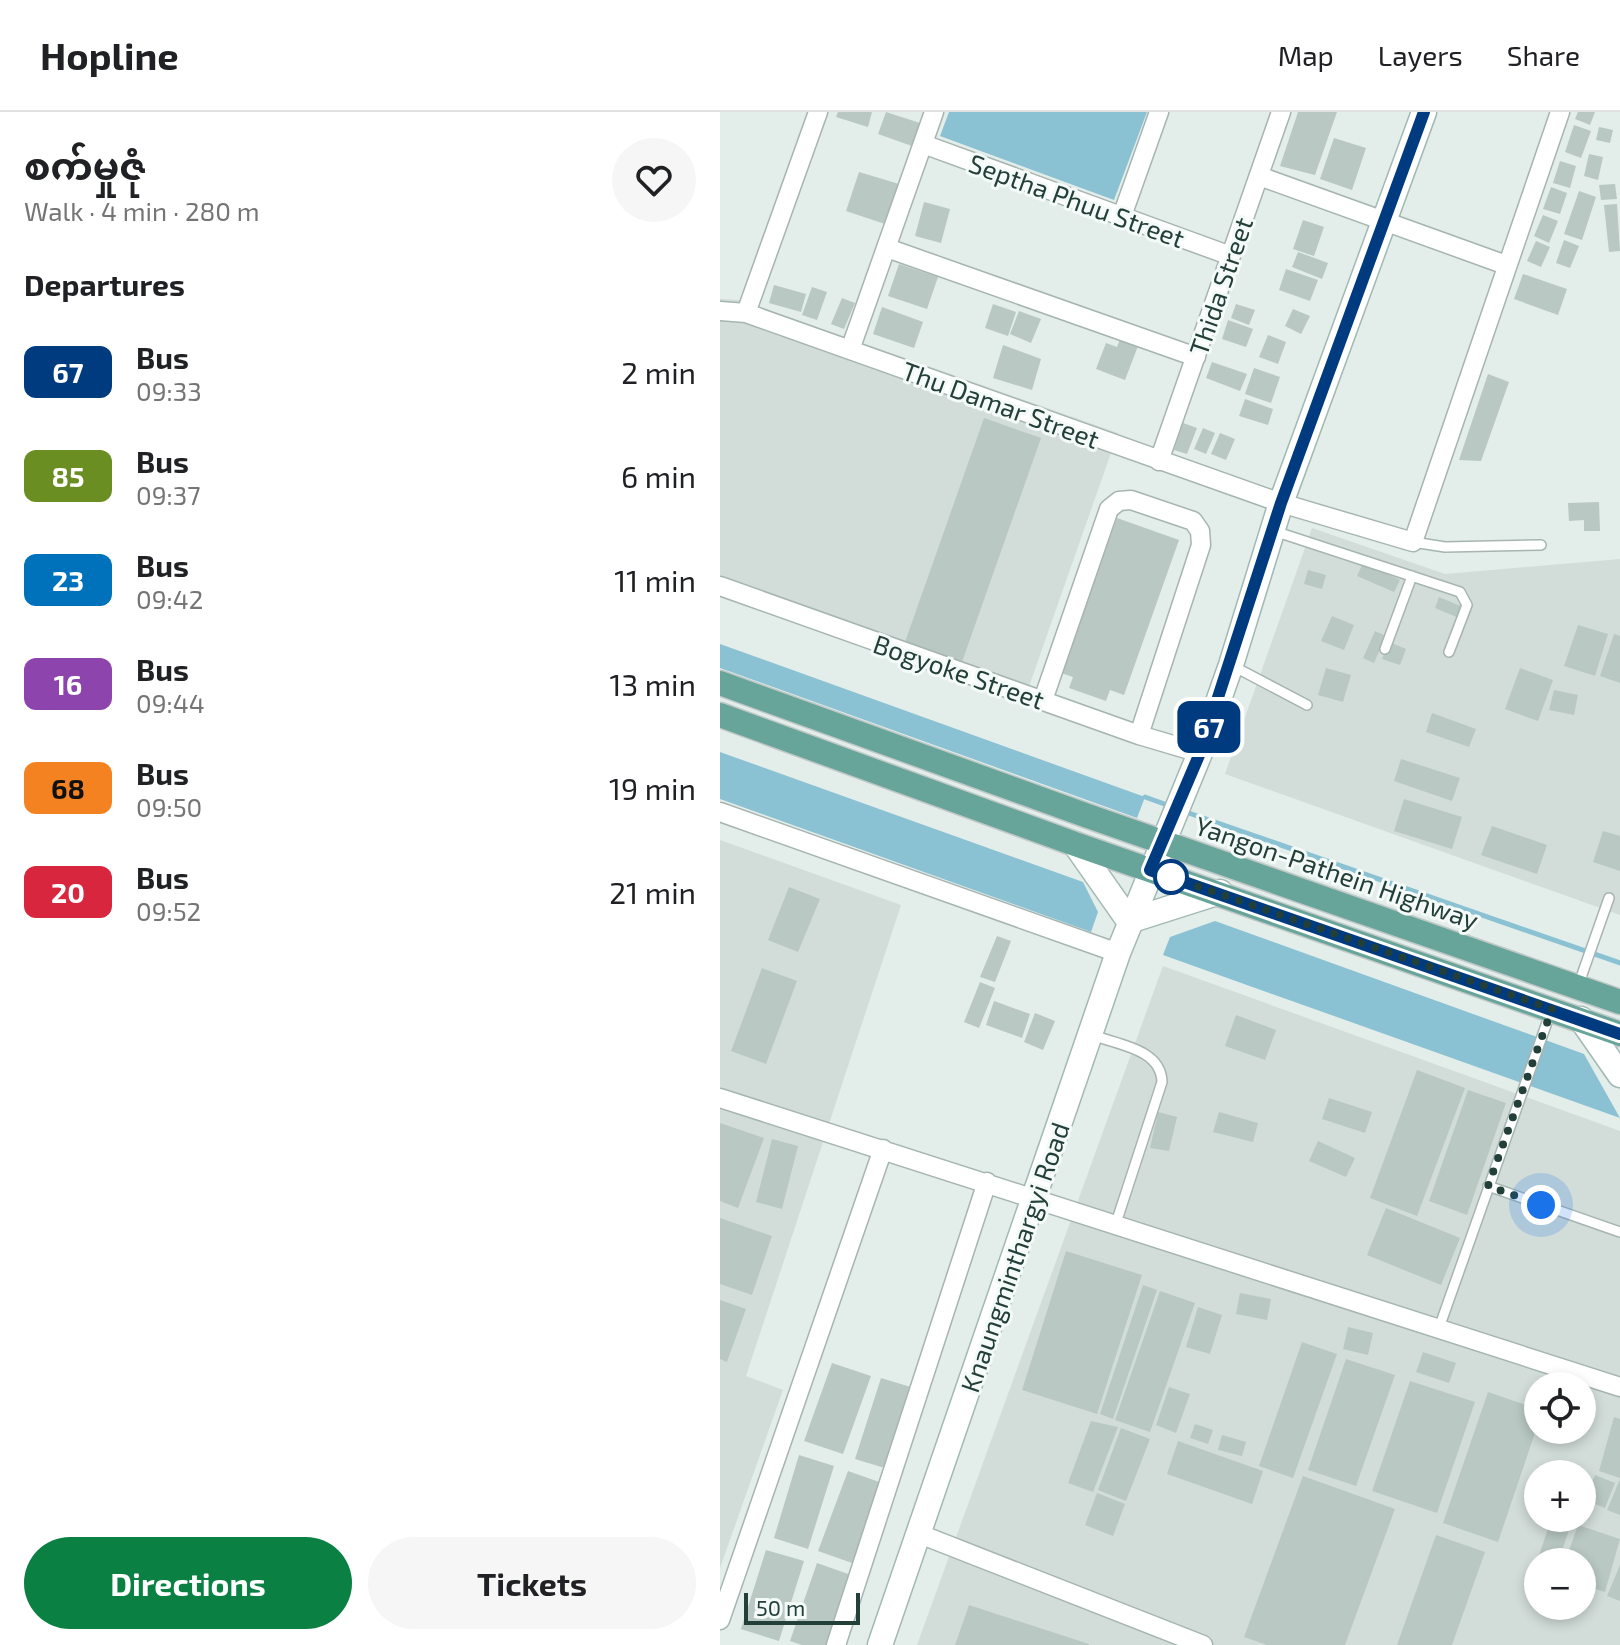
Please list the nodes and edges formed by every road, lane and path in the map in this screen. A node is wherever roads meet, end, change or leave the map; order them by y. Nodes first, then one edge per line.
1 (818, 112) edge
2 (934, 112) edge
3 (1159, 112) edge
4 (1281, 112) edge
5 (1424, 112) edge
6 (1560, 112) edge
7 (923, 144) junction
8 (1259, 176) junction
9 (1122, 216) junction
10 (1384, 221) junction
11 (887, 248) junction
12 (1231, 256) junction
13 (1506, 265) junction
14 (720, 311) edge
15 (746, 313) junction
16 (850, 350) junction
17 (1196, 357) junction
18 (1159, 461) junction
19 (1281, 503) junction
20 (1274, 531) junction
21 (1413, 542) junction
22 (1541, 545) dead end
23 (1412, 576) junction
24 (720, 586) edge
25 (1385, 649) dead end
26 (1449, 652) dead end
27 (1231, 665) junction
28 (720, 683) edge
29 (1043, 700) junction
30 (1307, 705) dead end
31 (720, 715) edge
32 (1139, 735) junction
33 (1200, 753) junction
34 (722, 818) edge
35 (1162, 842) junction
36 (1075, 844) junction
37 (1150, 870) junction
38 (1220, 892) junction
39 (1609, 898) dead end
40 (1129, 921) junction
41 (1118, 953) junction
42 (1578, 986) junction
43 (1620, 1002) edge
44 (1552, 1009) junction
45 (1581, 1019) junction
46 (1620, 1034) edge
47 (1092, 1035) junction
48 (1620, 1075) edge
49 (720, 1098) edge
50 (883, 1149) junction
51 (987, 1182) junction
52 (1488, 1186) junction
53 (1034, 1197) junction
54 (1116, 1223) junction
55 (1620, 1232) edge
56 (1439, 1328) junction
57 (1620, 1387) edge
58 (917, 1533) junction
59 (720, 1620) edge
60 (836, 1645) edge
61 (880, 1645) edge
62 (1203, 1645) edge

1 - 15 street
2 - 7 street
3 - 9 street
4 - 8 street, Thida Street
5 - 10 street, Knaungminthargyi Road
6 - 13 street
7 - 9 street, Septha Phuu Street
7 - 11 street
8 - 10 street
8 - 12 street, Thida Street
9 - 12 street, Septha Phuu Street
10 - 13 street
10 - 19 street, Knaungminthargyi Road
11 - 16 street
11 - 17 street
12 - 17 street, Thida Street
13 - 21 street
14 - 15 street, Thu Damar Street
15 - 16 street, Thu Damar Street
16 - 18 street, Thu Damar Street
17 - 18 street, Thida Street
18 - 19 street, Thu Damar Street
19 - 20 street, Knaungminthargyi Road
19 - 21 street, Thu Damar Street
20 - 23 lane
20 - 27 street, Knaungminthargyi Road
21 - 22 lane
23 - 25 lane
23 - 26 lane
24 - 29 street, Bogyoke Street
27 - 30 lane
27 - 33 street, Knaungminthargyi Road
28 - 35 main road, Yangon-Pathein Highway
29 - 32 street, Bogyoke Street
29 - 32 street
31 - 36 main road
32 - 33 street, Bogyoke Street
33 - 35 street, Knaungminthargyi Road
34 - 41 street
35 - 37 street, Knaungminthargyi Road
35 - 42 main road, Yangon-Pathein Highway
36 - 37 main road
36 - 40 street
37 - 38 main road
37 - 40 street, Knaungminthargyi Road
38 - 40 street
38 - 44 main road
39 - 42 lane
40 - 41 street, Knaungminthargyi Road
41 - 47 street, Knaungminthargyi Road
42 - 43 main road, Yangon-Pathein Highway
44 - 45 main road
44 - 52 lane
45 - 46 main road
45 - 48 street
47 - 53 street, Knaungminthargyi Road
47 - 54 lane
49 - 50 street
50 - 51 street
50 - 59 street
51 - 53 street
51 - 60 street
52 - 55 lane
52 - 56 lane
53 - 54 street
53 - 58 street, Knaungminthargyi Road
54 - 56 street
56 - 57 street
58 - 61 street, Knaungminthargyi Road
58 - 62 street

